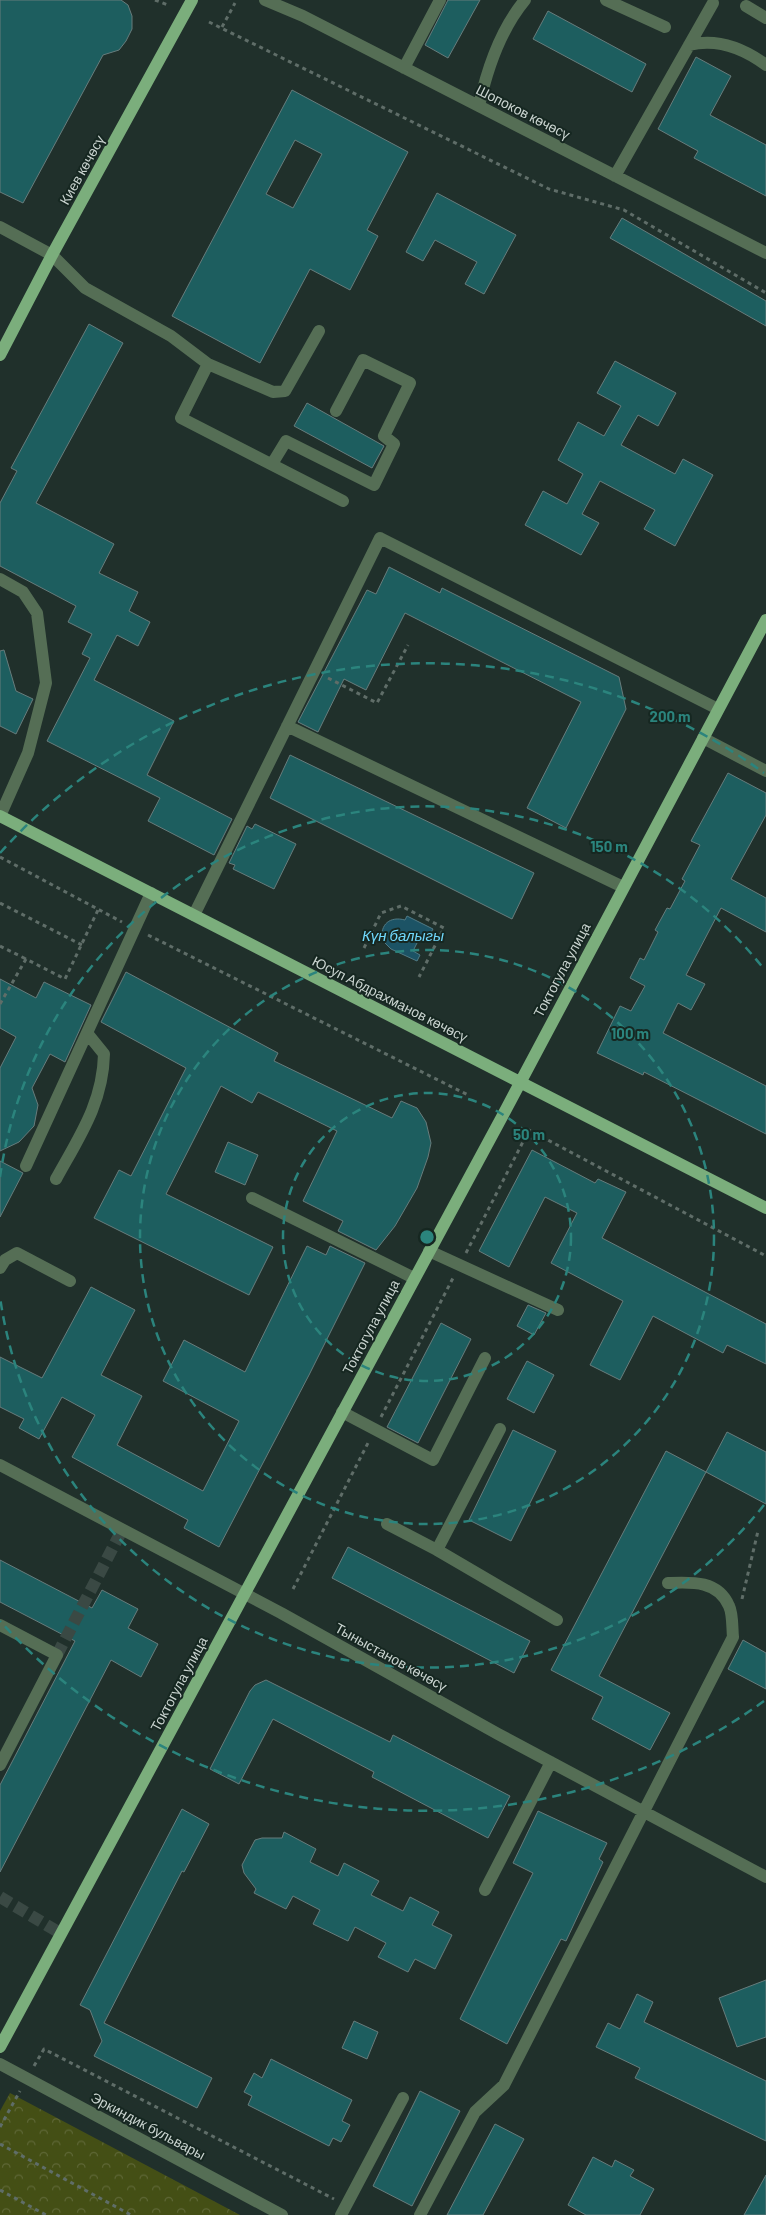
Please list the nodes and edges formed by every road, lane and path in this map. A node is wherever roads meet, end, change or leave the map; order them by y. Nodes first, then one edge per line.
1 (156, 0) edge
2 (192, 0) edge
3 (265, 0) edge
4 (440, 0) edge
5 (525, 0) edge
6 (606, 0) edge
7 (235, 3) dead end
8 (713, 3) dead end
9 (168, 5) dead end
10 (746, 6) dead end
11 (766, 18) edge
12 (209, 22) dead end
13 (222, 27) junction
14 (666, 27) dead end
15 (689, 45) junction
16 (766, 65) edge
17 (404, 68) junction
18 (479, 106) junction
19 (615, 176) junction
20 (0, 227) edge
21 (766, 253) edge
22 (52, 255) junction
23 (766, 293) edge
24 (319, 331) dead end
25 (0, 355) edge
26 (208, 364) junction
27 (336, 410) dead end
28 (272, 464) junction
29 (343, 501) dead end
30 (0, 579) edge
31 (766, 620) edge
32 (408, 645) dead end
33 (314, 671) junction
34 (718, 709) junction
35 (287, 726) junction
36 (703, 738) junction
37 (766, 771) edge
38 (0, 816) edge
39 (0, 857) edge
40 (623, 887) junction
41 (151, 893) junction
42 (0, 903) edge
43 (98, 910) junction
44 (194, 915) junction
45 (135, 928) junction
46 (82, 945) junction
47 (0, 946) edge
48 (364, 948) dead end
49 (26, 959) junction
50 (419, 977) dead end
51 (0, 1004) edge
52 (87, 1033) junction
53 (520, 1082) junction
54 (470, 1096) dead end
55 (26, 1166) dead end
56 (56, 1179) dead end
57 (252, 1198) dead end
58 (766, 1208) edge
59 (429, 1251) junction
60 (766, 1256) edge
61 (460, 1264) junction
62 (0, 1268) edge
63 (414, 1278) junction
64 (70, 1281) dead end
65 (558, 1310) dead end
66 (486, 1358) dead end
67 (342, 1412) junction
68 (500, 1429) dead end
69 (375, 1430) junction
70 (0, 1466) edge
71 (387, 1524) dead end
72 (758, 1531) dead end
73 (437, 1550) junction
74 (668, 1583) dead end
75 (293, 1589) dead end
76 (244, 1594) junction
77 (740, 1608) dead end
78 (557, 1620) dead end
79 (0, 1625) edge
80 (551, 1762) junction
81 (0, 1765) edge
82 (644, 1812) junction
83 (766, 1877) edge
84 (485, 1890) dead end
85 (0, 2047) edge
86 (44, 2049) dead end
87 (0, 2064) edge
88 (403, 2098) dead end
89 (0, 2144) edge
90 (0, 2190) edge
91 (344, 2210) edge
92 (46, 2215) edge
93 (130, 2215) edge
94 (282, 2215) edge
95 (420, 2215) edge

1 - 9 path
2 - 22 main road, Киев көчөсү
3 - 17 street, Шопоков көчөсү
4 - 17 street
5 - 18 street
6 - 14 street
7 - 13 path
8 - 15 street
10 - 11 street
12 - 13 path
13 - 23 path
15 - 16 street
15 - 19 street
17 - 18 street, Шопоков көчөсү
18 - 19 street, Шопоков көчөсү
19 - 21 street, Шопоков көчөсү
20 - 22 street
22 - 25 main road, Киев көчөсү
22 - 26 street
24 - 26 street
26 - 28 street
27 - 28 street
28 - 29 street
30 - 38 street
31 - 34 main road, Токтогула улица
32 - 33 path
33 - 34 street
33 - 35 street
34 - 36 main road, Токтогула улица
35 - 40 street
35 - 44 street
36 - 37 street
36 - 40 main road, Токтогула улица
38 - 41 main road, Юсуп Абдрахманов көчөсү
39 - 43 path
40 - 53 main road, Токтогула улица
41 - 44 main road, Юсуп Абдрахманов көчөсү
41 - 45 street
42 - 46 path
43 - 45 path
43 - 46 path
44 - 53 main road, Юсуп Абдрахманов көчөсү
45 - 52 street
45 - 54 path
46 - 49 path
47 - 49 path
48 - 50 path
49 - 51 path
52 - 55 street
52 - 56 street
53 - 58 main road, Юсуп Абдрахманов көчөсү
53 - 59 main road, Токтогула улица
57 - 63 street
59 - 61 street
59 - 63 main road, Токтогула улица
60 - 61 path
61 - 65 street
61 - 69 path
62 - 64 street
63 - 67 main road, Токтогула улица
66 - 69 street
67 - 69 street
67 - 76 main road, Токтогула улица
68 - 73 street
69 - 75 path
70 - 76 street, Тыныстанов көчөсү
71 - 73 street
72 - 77 path
73 - 78 street
74 - 82 street
76 - 80 street, Тыныстанов көчөсү
76 - 85 main road, Токтогула улица
79 - 81 street
80 - 82 street, Тыныстанов көчөсү
80 - 84 street
82 - 83 street, Тыныстанов көчөсү
82 - 95 street
86 - 91 path
87 - 94 street, Эркиндик бульвары
88 - 91 street
89 - 93 path
90 - 92 path

